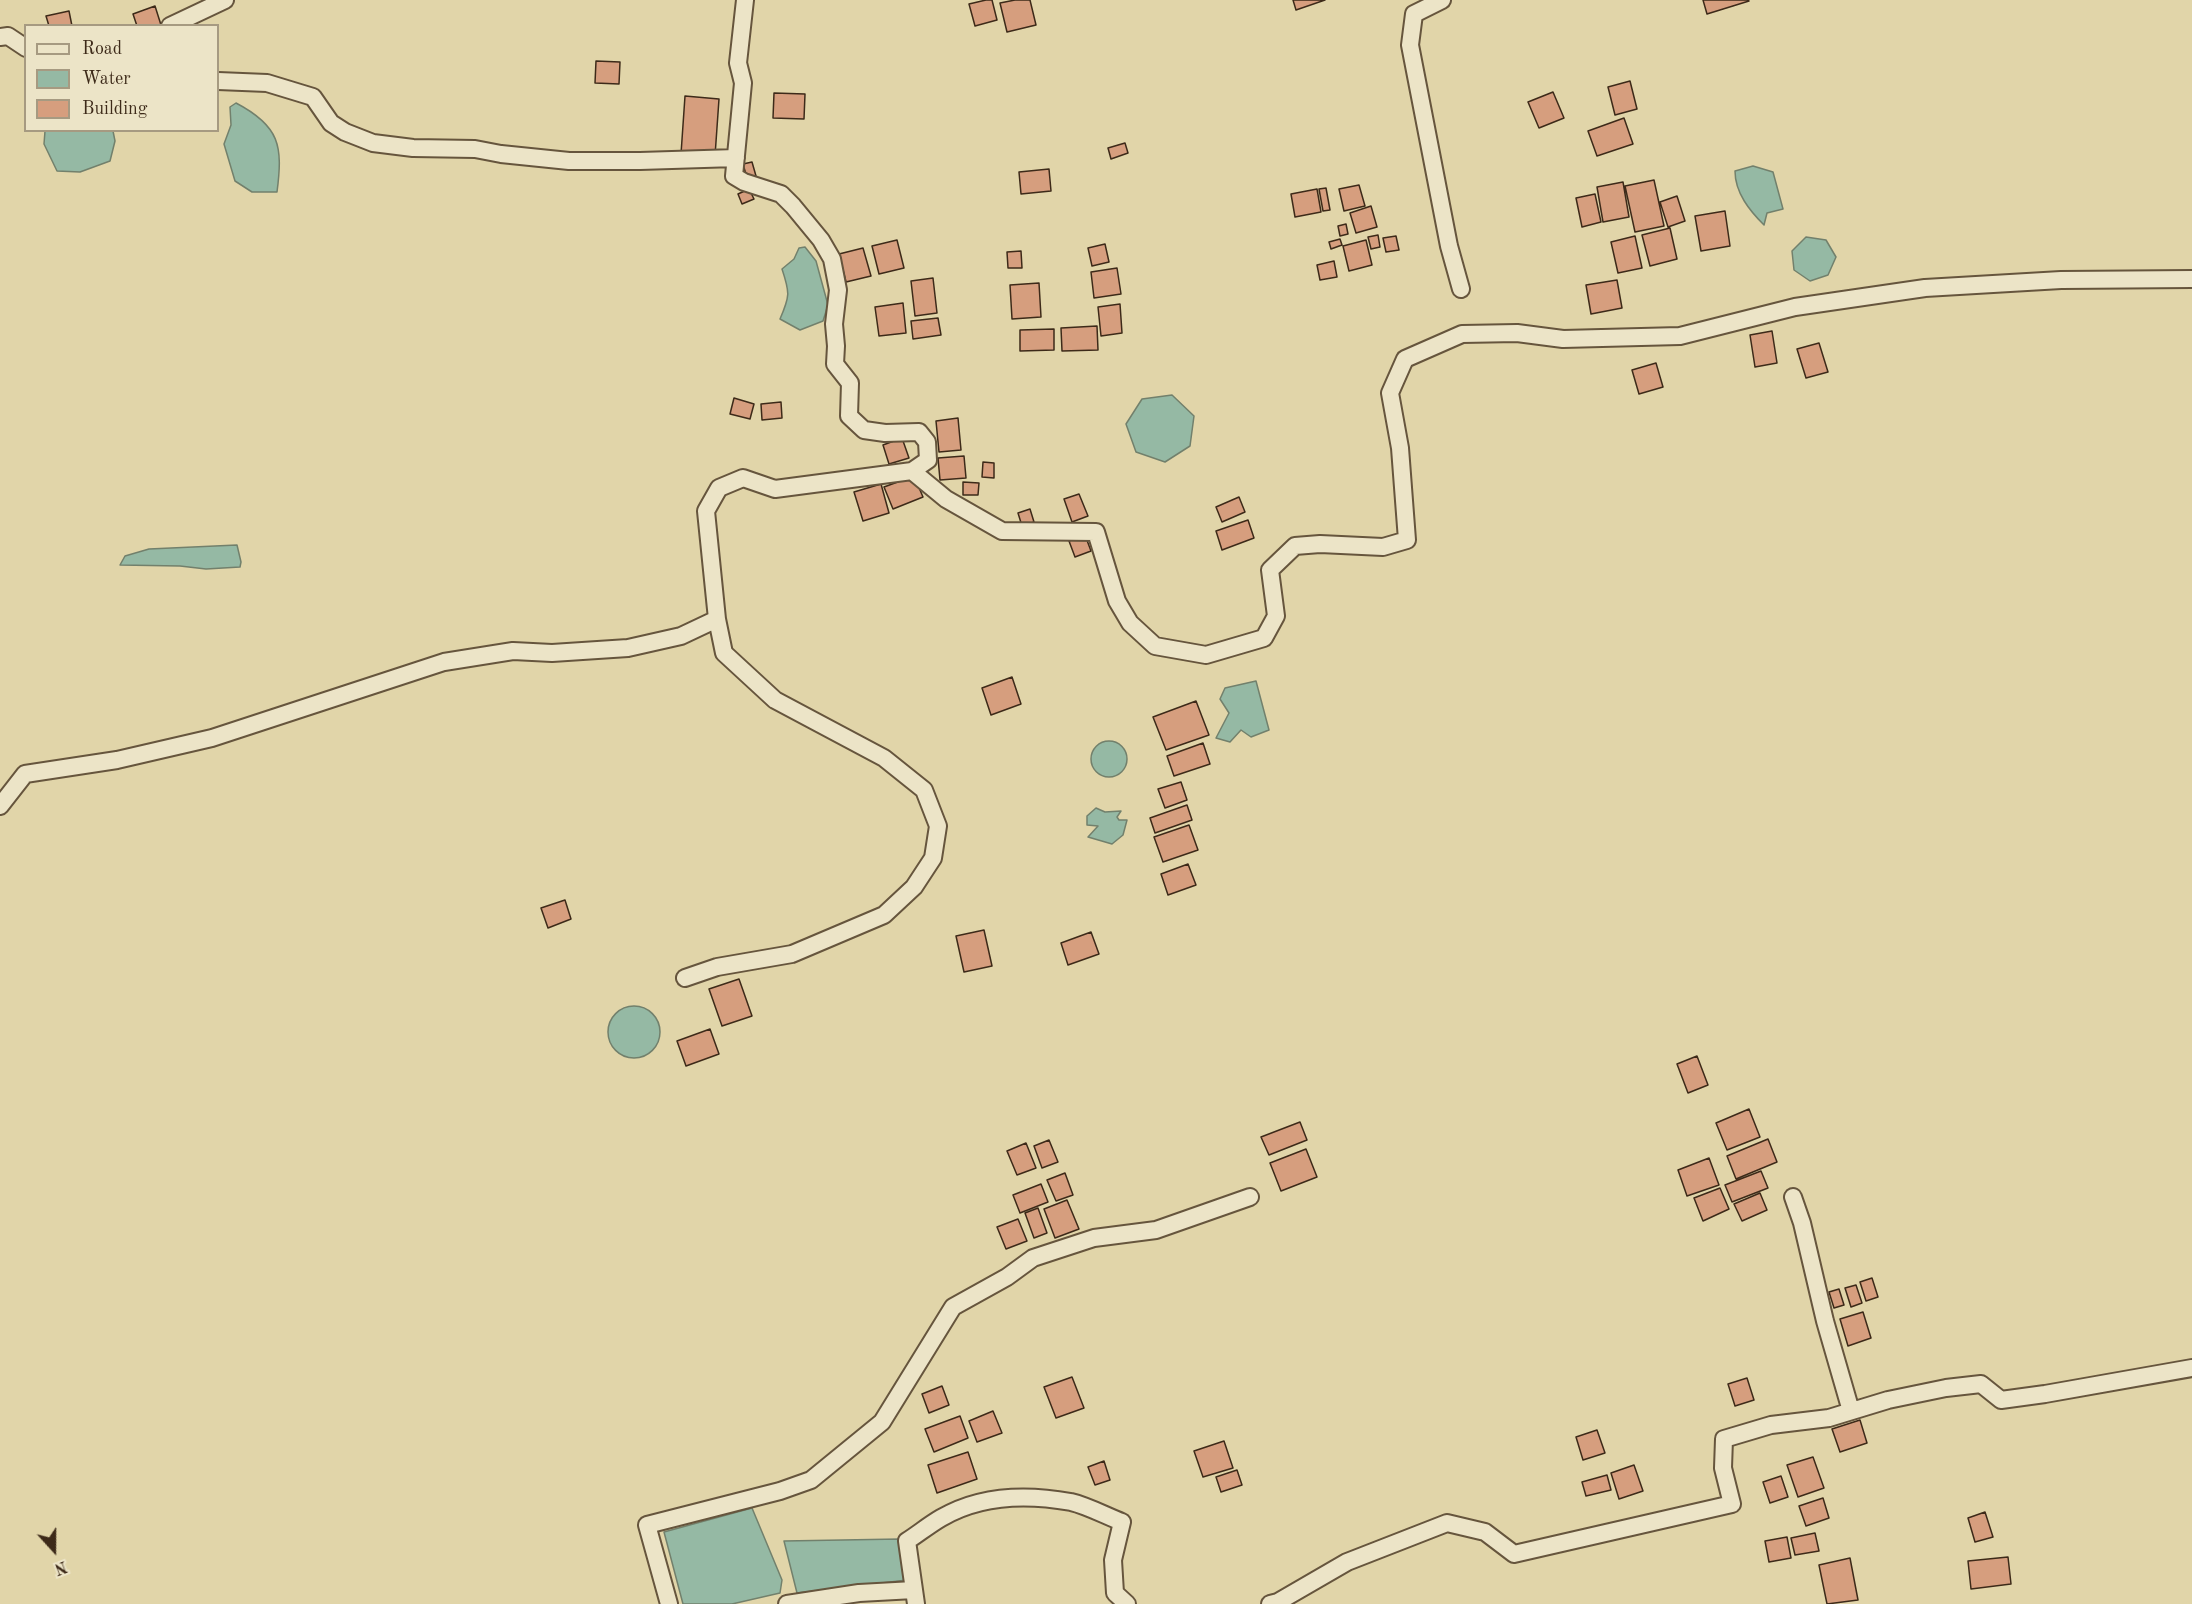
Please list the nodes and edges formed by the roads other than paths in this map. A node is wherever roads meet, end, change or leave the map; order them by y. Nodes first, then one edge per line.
1 (225, 0) edge
2 (745, 0) edge
3 (1442, 0) edge
4 (174, 24) edge
5 (0, 37) edge
6 (24, 47) edge
7 (219, 81) edge
8 (736, 158) junction
9 (2192, 279) edge
10 (1461, 289) dead end
11 (912, 471) junction
12 (717, 620) junction
13 (0, 806) edge
14 (685, 978) dead end
15 (1250, 1197) dead end
16 (1793, 1197) dead end
17 (2192, 1368) edge
18 (1851, 1411) junction
19 (915, 1597) edge
20 (669, 1604) edge
21 (787, 1604) edge
22 (1127, 1604) edge
23 (1270, 1604) edge

1 - 4 street
2 - 8 street
3 - 10 street
5 - 6 street
7 - 8 street
8 - 11 street
9 - 11 street
11 - 12 street
12 - 13 street
12 - 14 street
15 - 20 street
16 - 18 street
17 - 18 street
18 - 23 street
19 - 21 street
19 - 22 street

